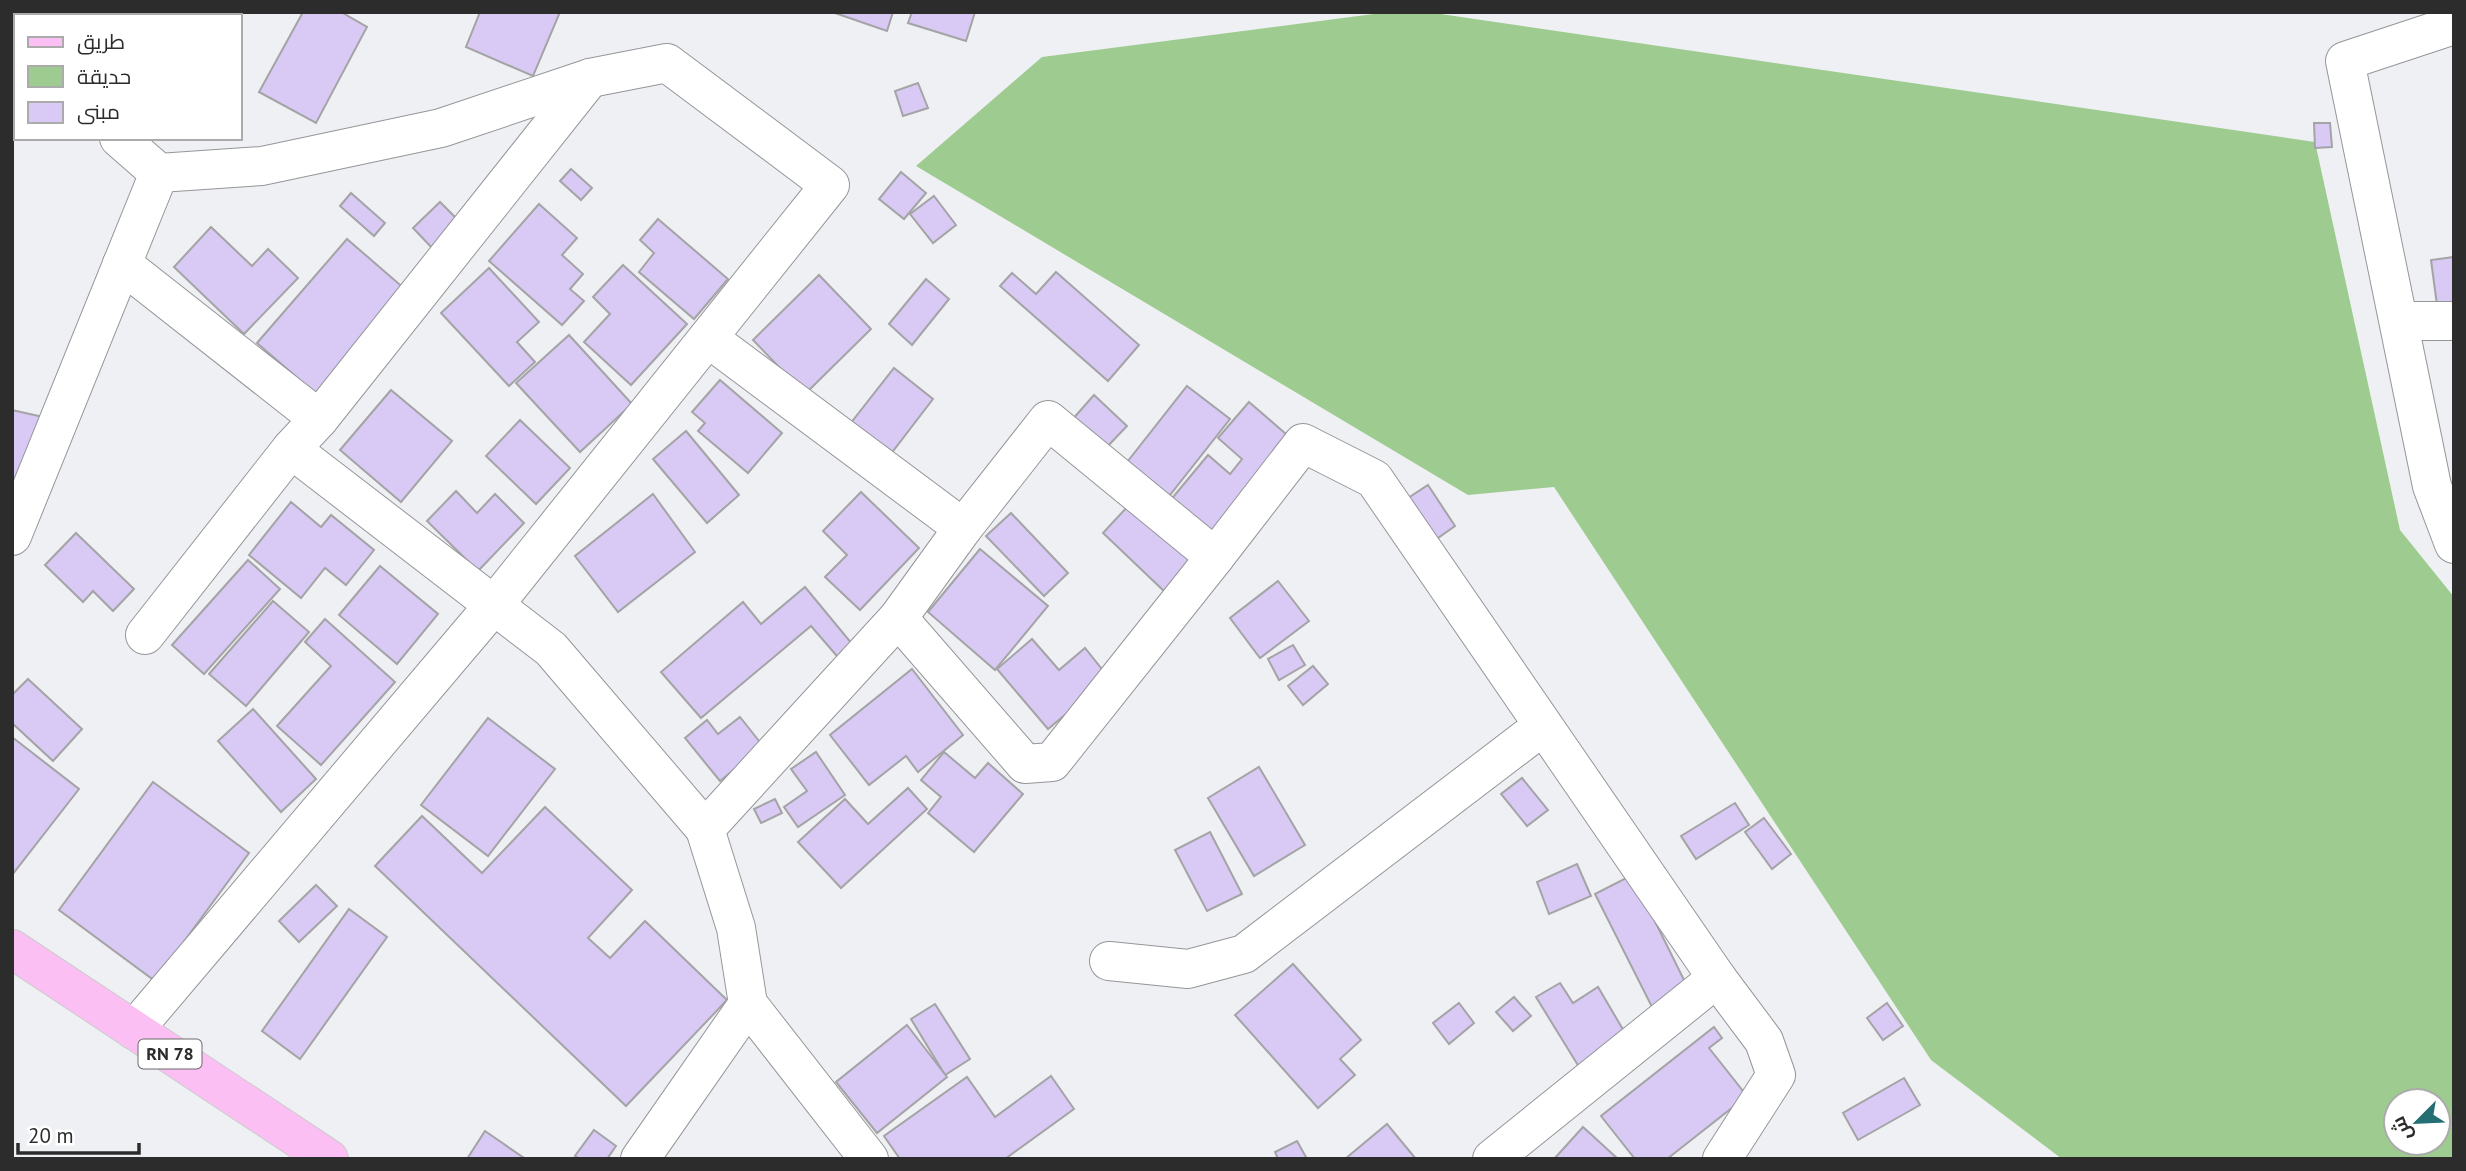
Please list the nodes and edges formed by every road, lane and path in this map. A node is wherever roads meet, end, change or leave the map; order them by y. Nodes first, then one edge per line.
1 (2454, 25) edge
2 (590, 78) junction
3 (121, 140) edge
4 (159, 173) junction
5 (122, 264) junction
6 (2399, 321) junction
7 (2454, 321) edge
8 (708, 338) junction
9 (319, 419) junction
10 (291, 449) junction
11 (2443, 487) edge
12 (963, 528) junction
13 (12, 536) edge
14 (2454, 544) edge
15 (1215, 556) junction
16 (494, 605) junction
17 (898, 618) junction
18 (145, 635) dead end
19 (1543, 726) junction
20 (705, 829) junction
21 (12, 949) edge
22 (1109, 961) dead end
23 (1717, 978) junction
24 (748, 1004) junction
25 (134, 1030) junction
26 (329, 1159) edge
27 (640, 1159) edge
28 (869, 1159) edge
29 (1492, 1159) edge
30 (1722, 1159) edge

1 - 6 street
2 - 4 street
2 - 8 street
2 - 9 street
3 - 4 street
4 - 5 street
5 - 9 street
5 - 13 street
6 - 7 street
6 - 11 street
8 - 12 street
8 - 16 street
9 - 10 street
10 - 16 street
10 - 18 street
11 - 14 street
12 - 15 street
12 - 17 street
15 - 17 street
15 - 19 street
16 - 20 street
16 - 25 street
17 - 20 street
19 - 22 street
19 - 23 street
20 - 24 street
21 - 25 main road, RN 78
23 - 29 street
23 - 30 street
24 - 27 street
24 - 28 street
25 - 26 main road, RN 78

